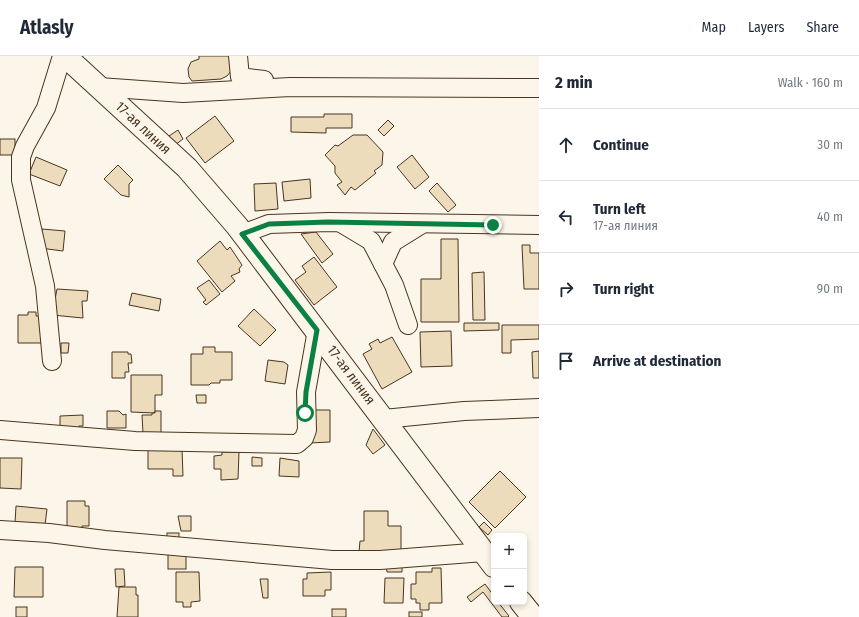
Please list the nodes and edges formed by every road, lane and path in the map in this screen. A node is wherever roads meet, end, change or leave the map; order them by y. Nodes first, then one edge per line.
1 (62, 56) edge
2 (65, 56) edge
3 (238, 56) edge
4 (99, 87) junction
5 (290, 87) junction
6 (539, 88) edge
7 (341, 222) junction
8 (423, 224) junction
9 (539, 225) edge
10 (242, 234) junction
11 (383, 264) junction
12 (408, 325) dead end
13 (317, 330) junction
14 (52, 361) dead end
15 (539, 408) edge
16 (384, 419) junction
17 (0, 430) edge
18 (0, 530) edge
19 (489, 559) edge
20 (523, 605) edge
21 (532, 617) edge

1 - 14 street
2 - 4 street, 17-ая линия
3 - 5 street
4 - 5 street
4 - 10 street, 17-ая линия
5 - 6 street
7 - 8 street
7 - 10 street
7 - 11 street
8 - 9 street
8 - 11 street
10 - 13 street, 17-ая линия
11 - 12 street
13 - 16 street, 17-ая линия
13 - 17 street
15 - 16 street
16 - 19 street, 17-ая линия
18 - 19 street
20 - 21 street

